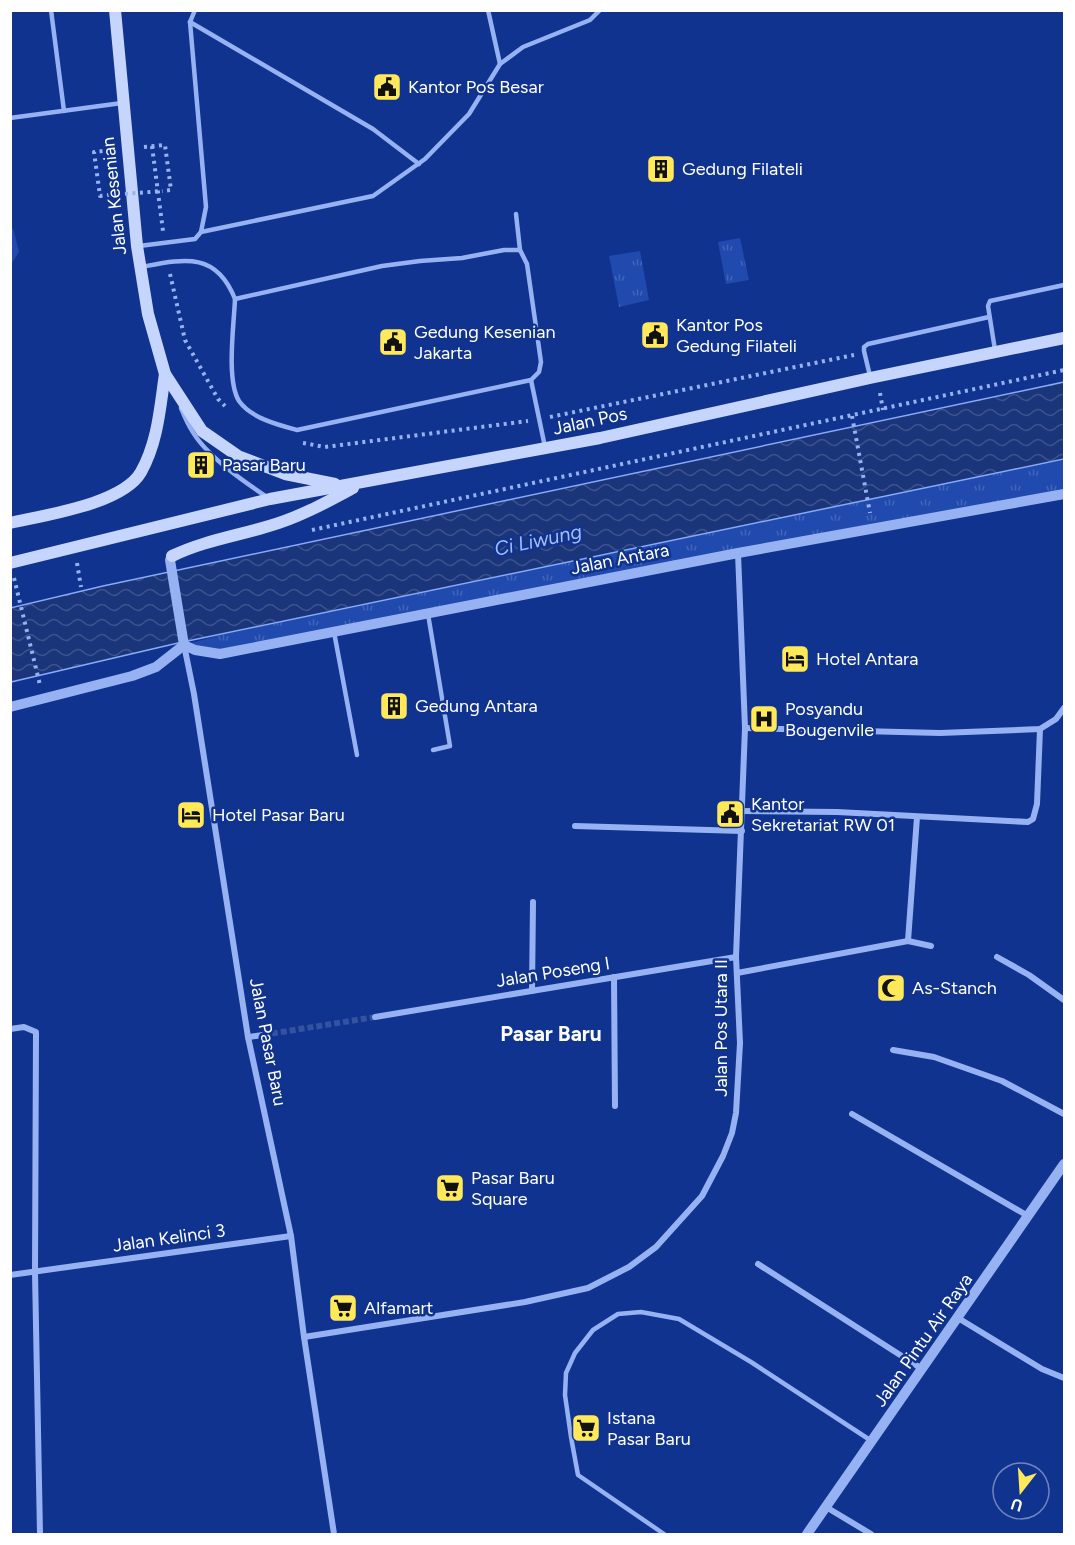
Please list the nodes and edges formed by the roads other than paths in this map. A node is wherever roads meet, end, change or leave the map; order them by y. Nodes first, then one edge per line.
1 (51, 10) edge
2 (115, 10) edge
3 (195, 10) edge
4 (488, 10) edge
5 (600, 10) edge
6 (190, 22) junction
7 (500, 63) junction
8 (122, 103) junction
9 (64, 111) junction
10 (10, 118) edge
11 (419, 164) junction
12 (516, 214) dead end
13 (201, 232) junction
14 (137, 246) junction
15 (520, 250) junction
16 (140, 267) junction
17 (1065, 285) edge
18 (235, 299) junction
19 (989, 317) junction
20 (1065, 338) edge
21 (995, 351) junction
22 (165, 374) junction
23 (870, 378) junction
24 (531, 380) junction
25 (545, 449) junction
26 (364, 482) junction
27 (344, 486) junction
28 (1065, 494) edge
29 (270, 499) junction
30 (10, 523) edge
31 (738, 553) junction
32 (172, 560) joint
33 (10, 563) edge
34 (428, 614) junction
35 (334, 632) junction
36 (183, 644) junction
37 (10, 707) edge
38 (1065, 708) edge
39 (745, 728) junction
40 (1040, 729) junction
41 (433, 750) dead end
42 (357, 754) dead end
43 (743, 811) junction
44 (917, 817) junction
45 (575, 826) dead end
46 (742, 831) junction
47 (533, 902) dead end
48 (908, 941) junction
49 (931, 946) dead end
50 (736, 957) junction
51 (997, 957) dead end
52 (737, 973) junction
53 (614, 977) junction
54 (532, 991) junction
55 (1065, 1000) edge
56 (375, 1017) tunnel mouth
57 (10, 1029) edge
58 (263, 1035) tunnel mouth
59 (248, 1037) junction
60 (893, 1050) dead end
61 (615, 1106) dead end
62 (852, 1114) dead end
63 (1065, 1114) edge
64 (1065, 1164) edge
65 (1028, 1216) junction
66 (291, 1236) junction
67 (758, 1264) dead end
68 (35, 1274) junction
69 (10, 1275) edge
70 (958, 1318) junction
71 (304, 1337) junction
72 (922, 1369) junction
73 (1065, 1378) edge
74 (873, 1442) junction
75 (826, 1507) junction
76 (40, 1534) edge
77 (334, 1534) edge
78 (664, 1534) edge
79 (807, 1534) edge
80 (871, 1534) edge

1 - 9 lane
2 - 8 main road, Jalan Kesenian
3 - 6 lane
4 - 7 lane
5 - 7 lane
6 - 11 lane
6 - 13 lane
7 - 11 lane
8 - 9 lane
8 - 14 main road, Jalan Kesenian
9 - 10 lane
11 - 13 lane
12 - 15 lane
13 - 14 lane
14 - 16 main road, Jalan Kesenian
15 - 18 lane
15 - 24 lane
16 - 18 lane
16 - 22 main road, Jalan Kesenian
17 - 19 lane
18 - 24 lane
19 - 21 lane
19 - 23 lane
20 - 21 main road, Jalan Pos
21 - 23 main road, Jalan Pos
22 - 27 main road
22 - 29 lane
22 - 30 main road
23 - 25 main road, Jalan Pos
24 - 25 lane
25 - 26 main road, Jalan Pos
26 - 27 main road, Jalan Pos
26 - 32 main road
27 - 29 main road, Jalan Pos
28 - 31 street, Jalan Antara
29 - 33 main road, Jalan Pos
31 - 34 street, Jalan Antara
31 - 39 street, Jalan Pos Utara II
32 - 36 street, Jalan Pasar Baru
34 - 35 street, Jalan Antara
34 - 41 lane
35 - 36 street, Jalan Antara
35 - 42 lane
36 - 37 street
36 - 59 street, Jalan Pasar Baru
38 - 40 street
39 - 40 street
39 - 43 street, Jalan Pos Utara II
40 - 44 street
43 - 44 street
43 - 46 street, Jalan Pos Utara II
44 - 48 street
45 - 46 street
46 - 50 street, Jalan Pos Utara II
47 - 54 street
48 - 49 street
48 - 52 street
50 - 52 street, Jalan Pos Utara II
50 - 53 street, Jalan Poseng I
51 - 55 street
52 - 71 street, Jalan Pos Utara II
53 - 54 street, Jalan Poseng I
53 - 61 street
54 - 56 street, Jalan Poseng I
57 - 68 street
58 - 59 street
59 - 66 street, Jalan Pasar Baru
60 - 63 street
62 - 65 street
64 - 65 street, Jalan Pintu Air Raya
65 - 70 street, Jalan Pintu Air Raya
66 - 68 street, Jalan Kelinci 3
66 - 71 street, Jalan Pasar Baru
67 - 72 street
68 - 69 street
68 - 76 street
70 - 72 street, Jalan Pintu Air Raya
70 - 73 street
71 - 77 street, Jalan Pasar Baru
72 - 74 street, Jalan Pintu Air Raya
74 - 75 street, Jalan Pintu Air Raya
74 - 78 lane
75 - 79 street, Jalan Pintu Air Raya
75 - 80 street

